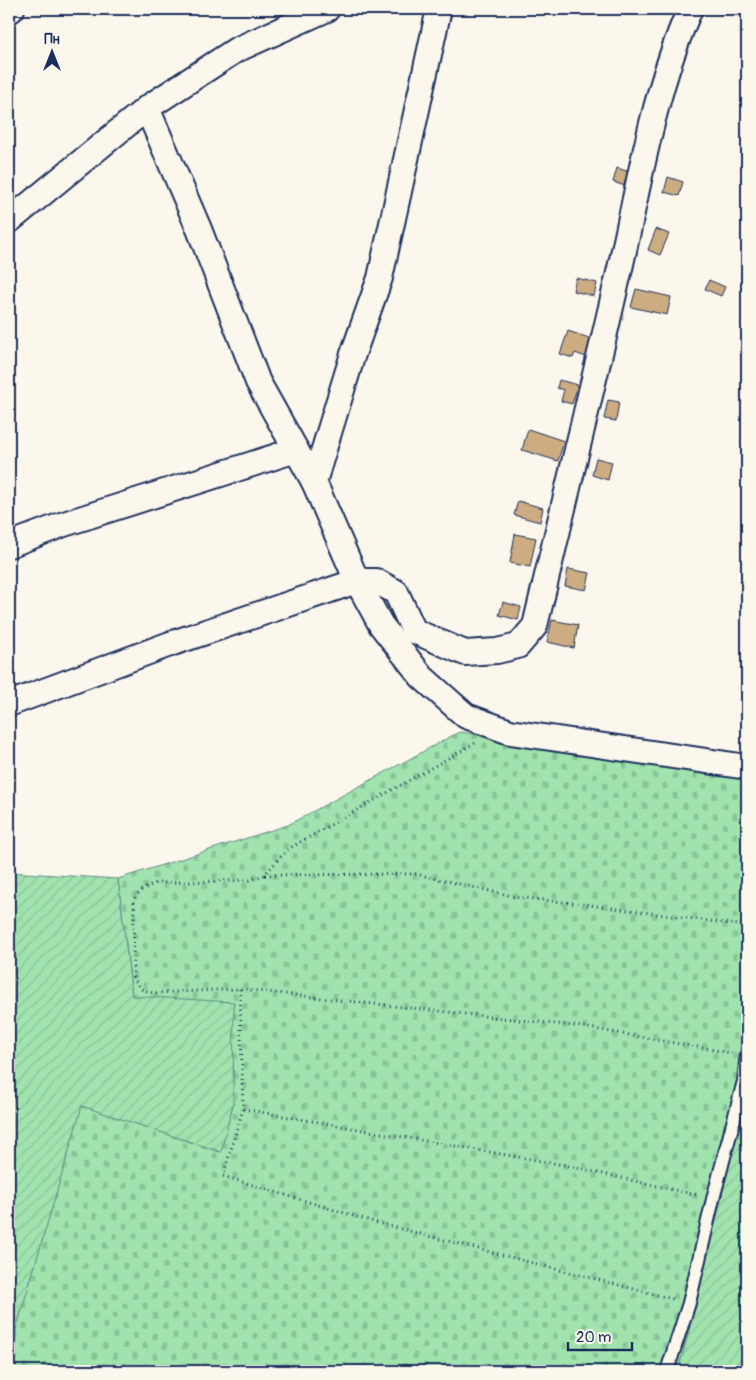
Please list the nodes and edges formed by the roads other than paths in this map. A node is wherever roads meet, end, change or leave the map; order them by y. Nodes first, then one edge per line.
1 (327, 9) edge
2 (439, 9) edge
3 (690, 9) edge
4 (147, 108) junction
5 (9, 221) edge
6 (296, 450) junction
7 (314, 482) junction
8 (9, 545) edge
9 (357, 582) junction
10 (9, 704) edge
11 (747, 767) edge
12 (747, 1054) edge
13 (746, 1081) edge
14 (667, 1371) edge

1 - 4 street
2 - 7 street
3 - 9 street
4 - 5 street
4 - 6 street
6 - 7 street
6 - 8 street
7 - 9 street
9 - 10 street
9 - 11 street
12 - 13 lane
13 - 14 lane

